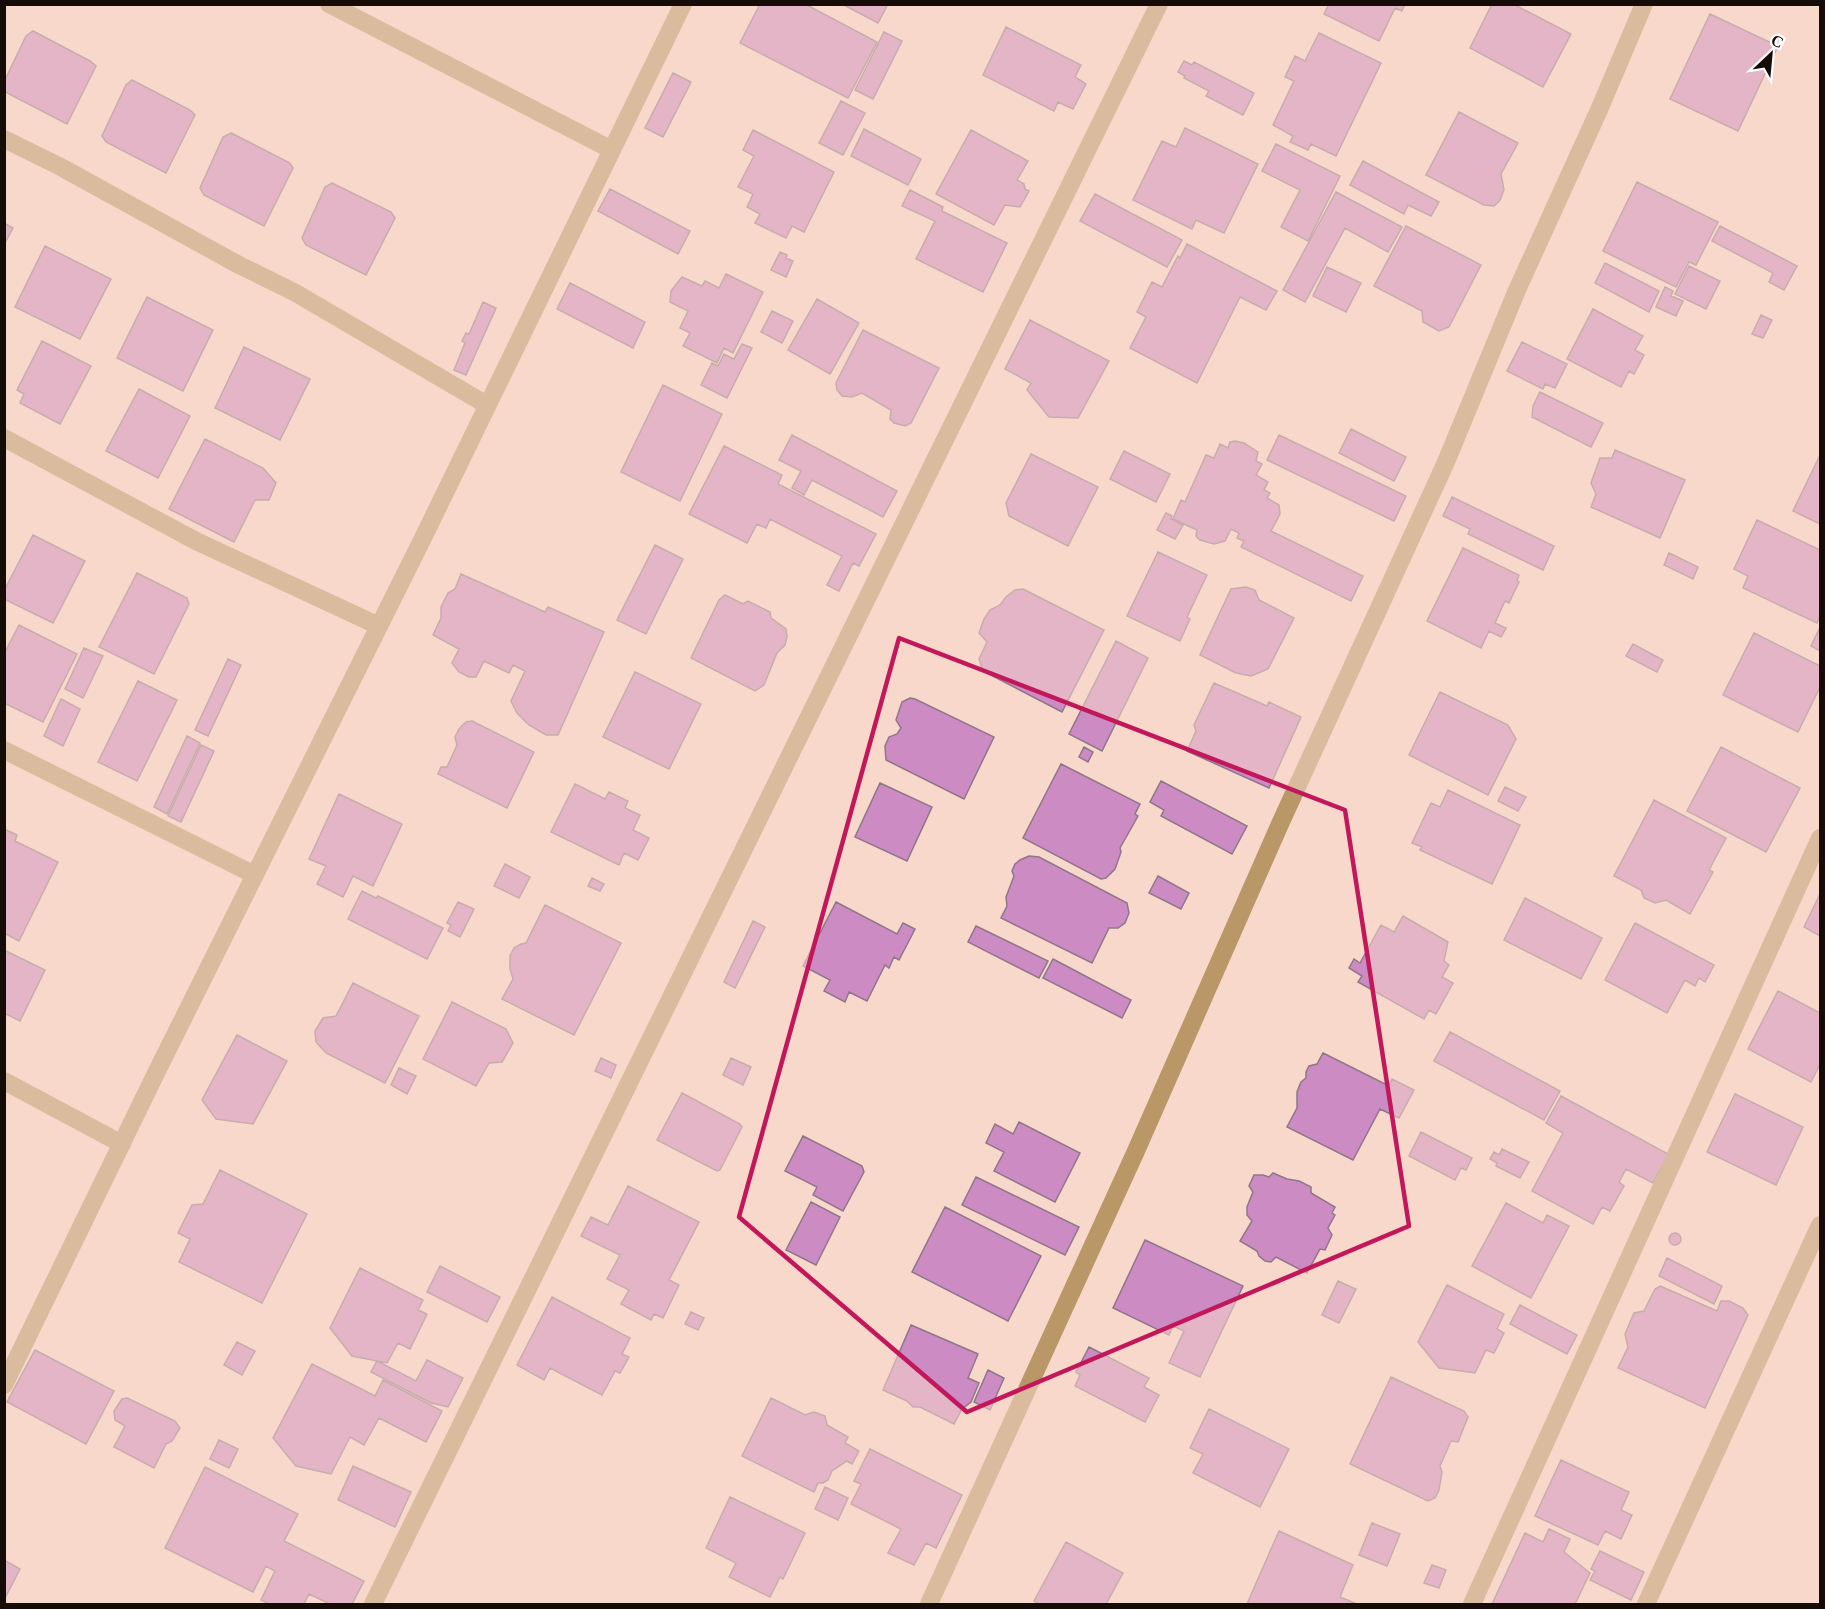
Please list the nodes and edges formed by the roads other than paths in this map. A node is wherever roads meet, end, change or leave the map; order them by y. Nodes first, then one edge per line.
1 (329, 4) edge
2 (682, 4) edge
3 (1159, 4) edge
4 (1644, 4) edge
5 (4, 139) edge
6 (612, 150) junction
7 (487, 405) junction
8 (4, 438) edge
9 (379, 626) junction
10 (4, 750) edge
11 (1821, 838) edge
12 (255, 874) junction
13 (4, 1081) edge
14 (122, 1144) junction
15 (1821, 1225) edge
16 (4, 1385) edge
17 (373, 1605) edge
18 (929, 1605) edge
19 (1472, 1605) edge
20 (1646, 1605) edge

1 - 6 street
2 - 6 street
3 - 17 street
4 - 18 street
5 - 7 street
6 - 7 street
7 - 9 street
8 - 9 street
9 - 12 street
10 - 12 street
11 - 19 street
12 - 14 street
13 - 14 street
14 - 16 street
15 - 20 street

